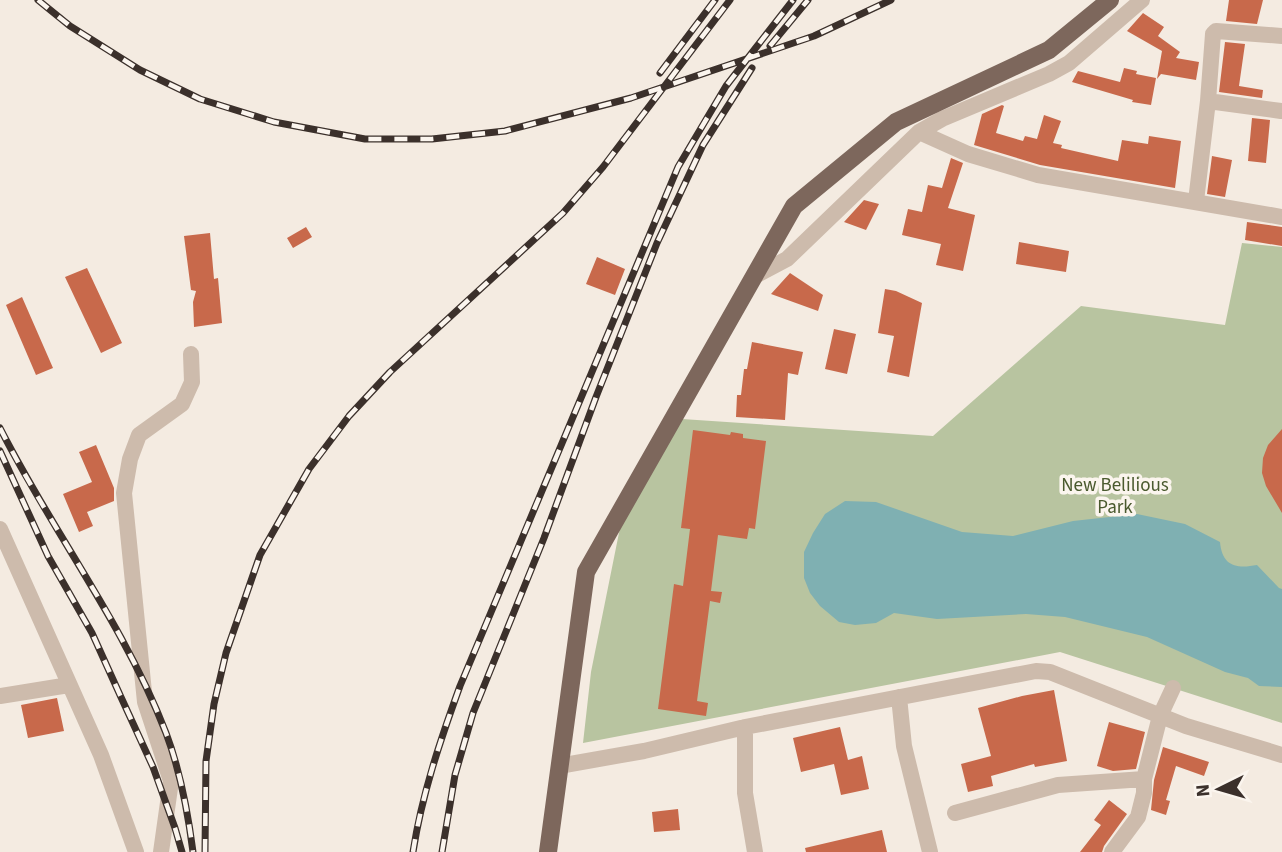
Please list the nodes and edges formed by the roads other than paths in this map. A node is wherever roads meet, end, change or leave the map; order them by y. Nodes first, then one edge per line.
1 (1110, 0) edge
2 (1143, 0) edge
3 (1282, 36) edge
4 (1208, 101) junction
5 (1281, 111) edge
6 (919, 132) junction
7 (1196, 201) junction
8 (1282, 217) edge
9 (753, 277) junction
10 (191, 354) dead end
11 (0, 529) edge
12 (69, 685) junction
13 (1173, 688) dead end
14 (0, 696) edge
15 (899, 697) junction
16 (1160, 716) junction
17 (745, 727) junction
18 (1282, 755) edge
19 (559, 766) junction
20 (1143, 779) junction
21 (955, 813) dead end
22 (136, 852) edge
23 (161, 852) edge
24 (548, 852) edge
25 (755, 852) edge
26 (930, 852) edge
27 (1112, 852) edge

1 - 9 main road
2 - 6 street
3 - 4 street
4 - 5 street
4 - 7 street
6 - 7 street
6 - 9 street
7 - 8 street
9 - 19 main road
10 - 23 street
11 - 12 street
12 - 14 street
12 - 22 street
13 - 16 street
15 - 16 street
15 - 17 street
15 - 26 street
16 - 18 street
16 - 20 street
17 - 19 street
17 - 25 street
19 - 24 main road
20 - 21 street
20 - 27 street

